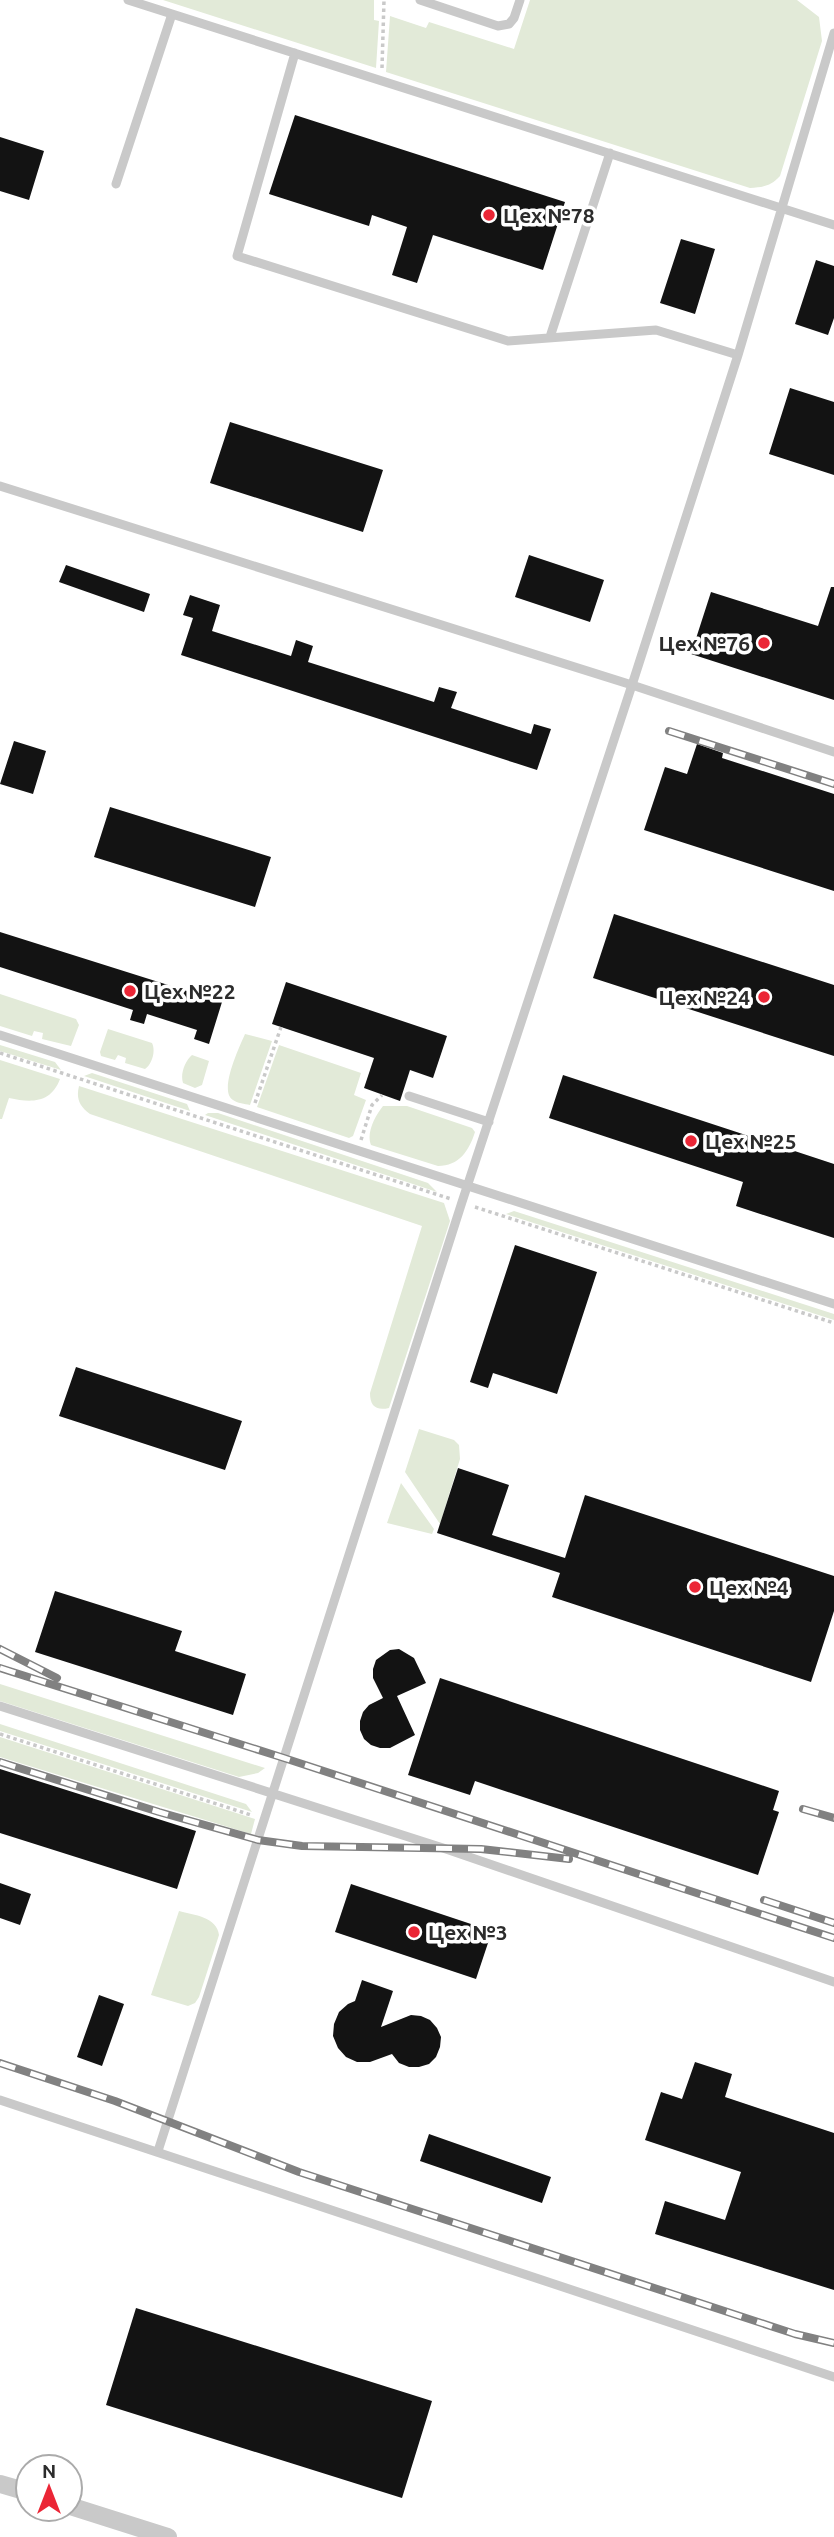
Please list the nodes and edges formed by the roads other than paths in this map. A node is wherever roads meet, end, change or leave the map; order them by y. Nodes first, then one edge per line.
1 (128, 0) edge
2 (419, 0) edge
3 (520, 0) edge
4 (172, 14) junction
5 (834, 33) edge
6 (295, 53) junction
7 (610, 153) junction
8 (116, 184) dead end
9 (783, 209) junction
10 (834, 225) edge
11 (550, 337) junction
12 (738, 355) junction
13 (0, 486) edge
14 (632, 685) junction
15 (834, 752) edge
16 (0, 1035) edge
17 (409, 1096) dead end
18 (489, 1122) junction
19 (468, 1185) junction
20 (834, 1304) edge
21 (0, 1706) edge
22 (273, 1793) junction
23 (834, 1982) edge
24 (0, 2100) edge
25 (158, 2151) junction
26 (834, 2377) edge
27 (84, 2510) edge
28 (168, 2537) edge

1 - 4 lane
2 - 3 lane
4 - 6 lane
4 - 8 lane
5 - 9 lane
6 - 7 lane
6 - 11 lane
7 - 9 lane
7 - 11 lane
9 - 10 lane
9 - 12 lane
11 - 12 lane
12 - 14 lane
13 - 14 lane
14 - 15 lane
14 - 18 lane
16 - 19 lane
17 - 18 lane
18 - 19 lane
19 - 20 lane
19 - 22 lane
21 - 22 lane
22 - 23 lane
22 - 25 lane
24 - 25 lane
25 - 26 lane
27 - 28 street

